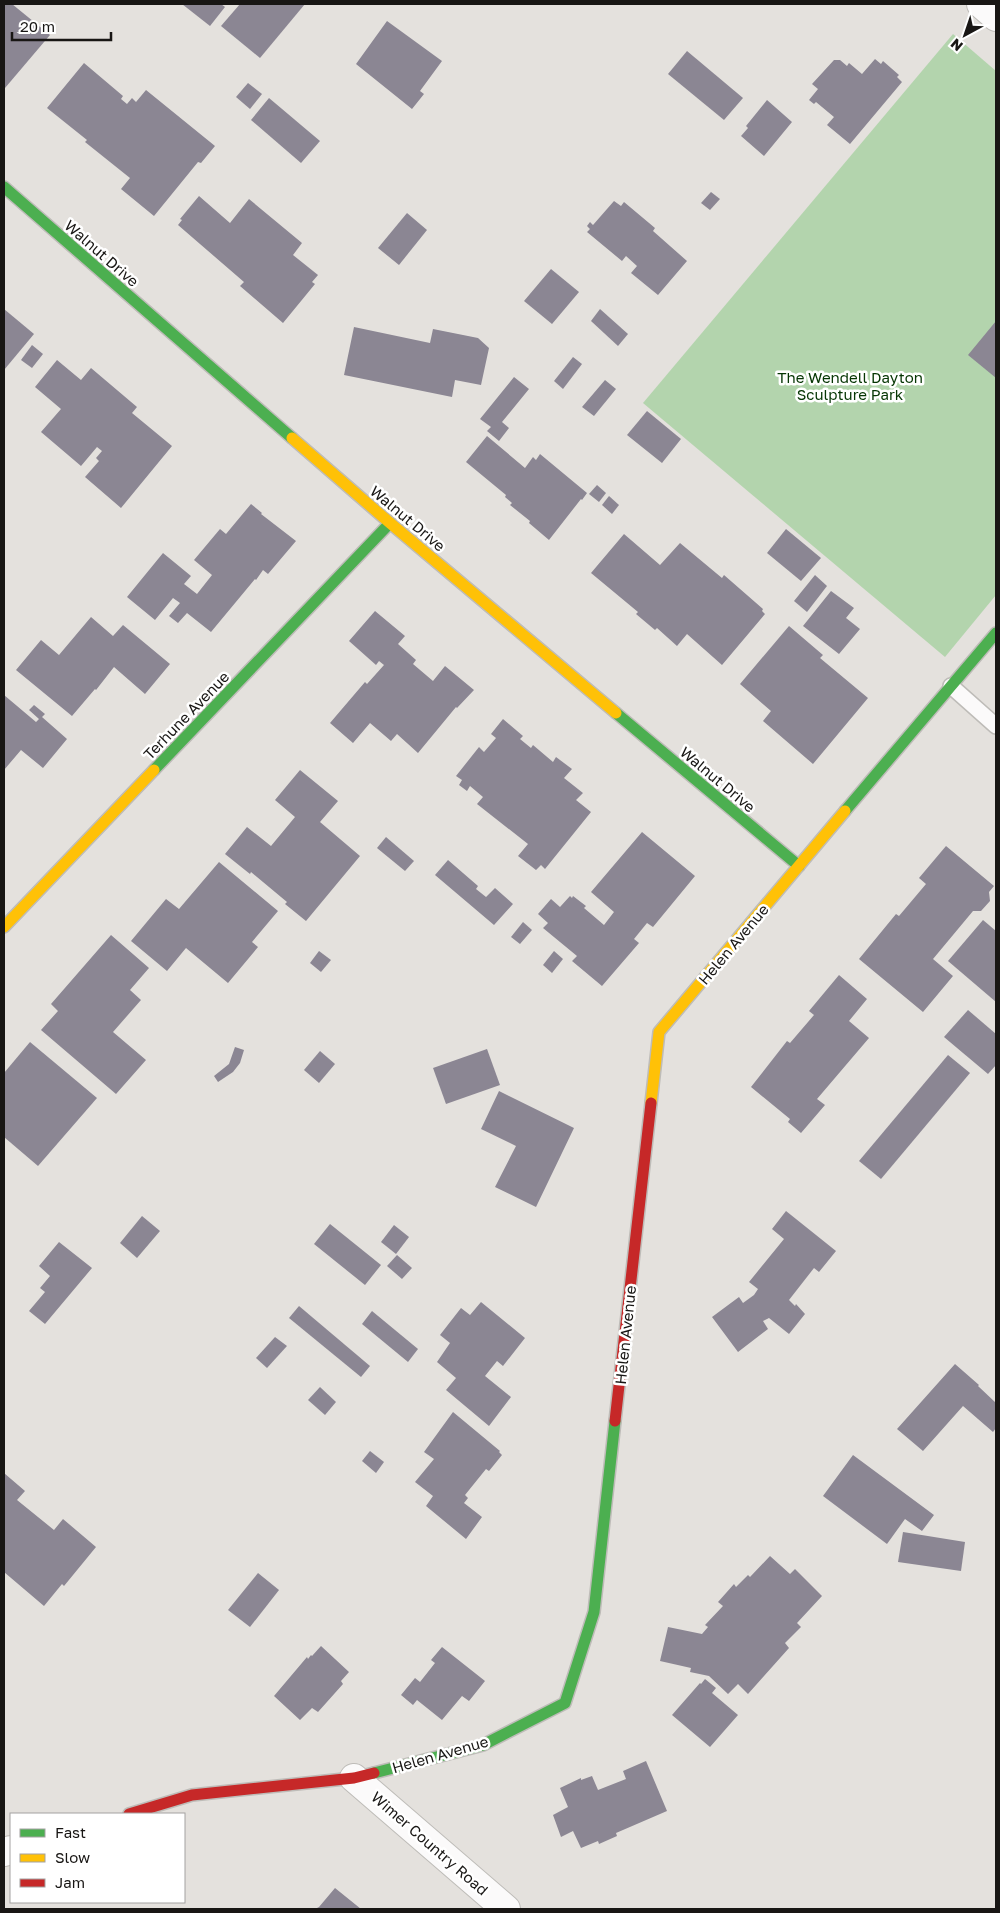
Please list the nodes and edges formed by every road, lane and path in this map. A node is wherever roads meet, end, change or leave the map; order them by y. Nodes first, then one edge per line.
1 (981, 4) edge
2 (996, 17) edge
3 (4, 186) edge
4 (390, 523) junction
5 (996, 633) edge
6 (951, 686) junction
7 (996, 726) edge
8 (799, 866) junction
9 (4, 928) edge
10 (354, 1778) junction
11 (132, 1813) edge
12 (506, 1909) edge

1 - 2 street
3 - 4 street, Walnut Drive
4 - 8 street, Walnut Drive
4 - 9 street, Terhune Avenue
5 - 6 street, Helen Avenue
6 - 7 lane
6 - 8 street, Helen Avenue
8 - 10 street, Helen Avenue
10 - 11 street, Helen Avenue
10 - 12 street, Wimer Country Road

